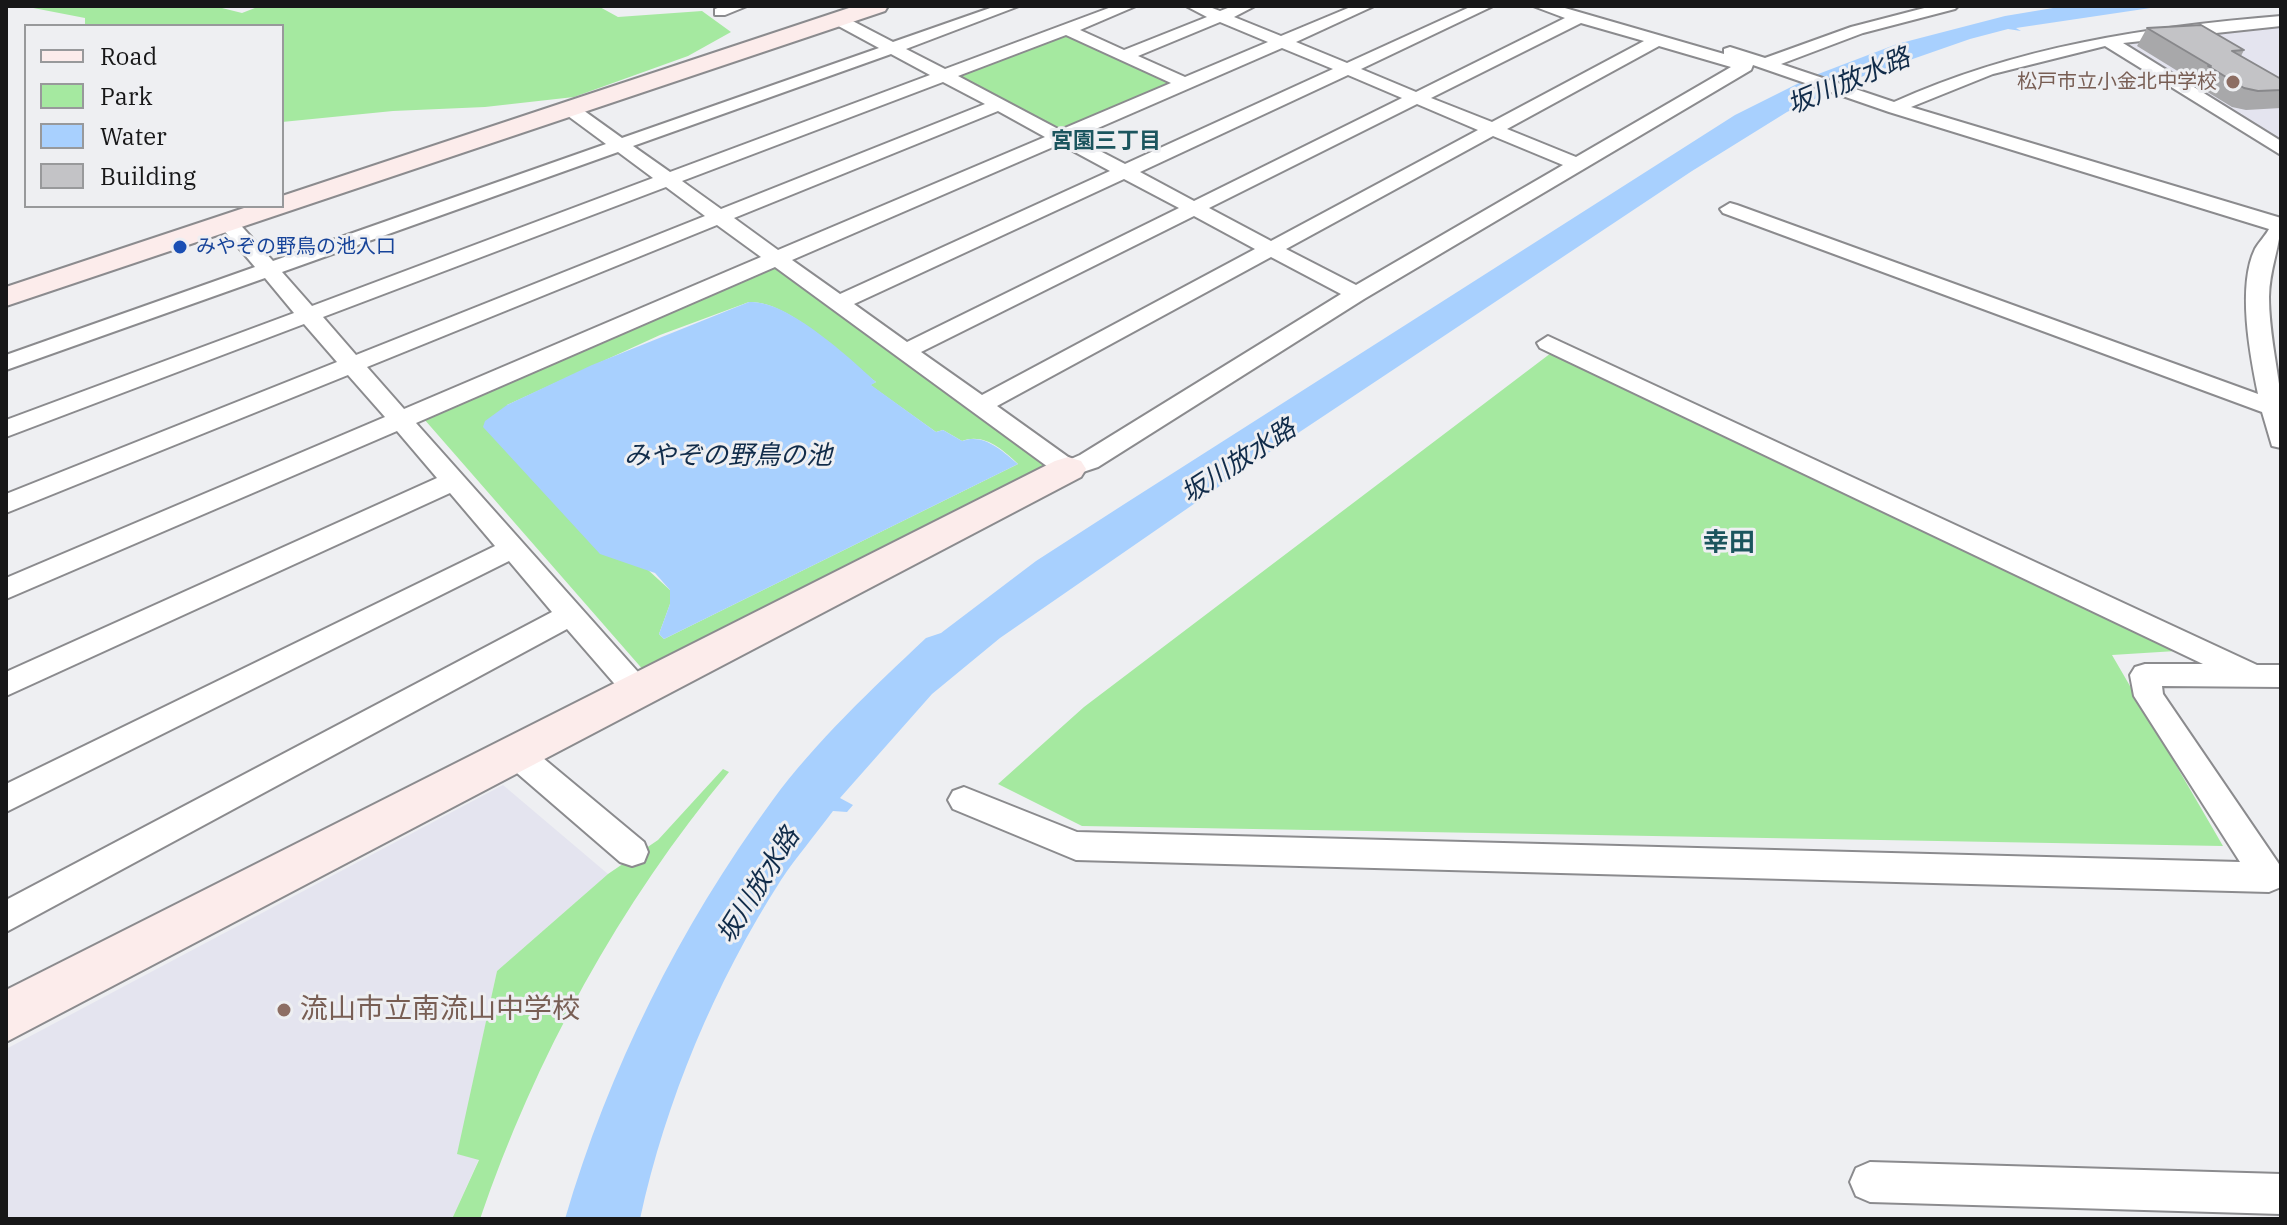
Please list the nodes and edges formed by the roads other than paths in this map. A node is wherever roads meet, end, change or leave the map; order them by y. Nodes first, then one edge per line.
1 (739, 6) edge
2 (877, 6) edge
3 (1011, 6) edge
4 (1128, 6) edge
5 (1194, 6) edge
6 (1247, 6) edge
7 (1366, 6) edge
8 (1485, 6) edge
9 (1541, 6) edge
10 (1950, 6) edge
11 (720, 12) dead end
12 (1220, 17) junction
13 (1580, 17) junction
14 (837, 19) junction
15 (2281, 21) edge
16 (1066, 29) junction
17 (1651, 38) junction
18 (2108, 41) junction
19 (1282, 42) junction
20 (891, 48) junction
21 (1125, 55) junction
22 (1772, 66) junction
23 (1346, 70) junction
24 (943, 75) junction
25 (1184, 83) junction
26 (1418, 98) junction
27 (998, 105) junction
28 (1890, 106) junction
29 (570, 109) junction
30 (1493, 130) junction
31 (1059, 137) junction
32 (620, 144) junction
33 (2281, 149) edge
34 (1579, 165) junction
35 (1125, 172) junction
36 (667, 179) junction
37 (284, 204) edge
38 (271, 208) edge
39 (1194, 208) junction
40 (1730, 209) dead end
41 (719, 217) junction
42 (228, 223) junction
43 (2279, 228) edge
44 (1270, 248) junction
45 (777, 258) junction
46 (269, 270) junction
47 (1356, 294) junction
48 (6, 297) edge
49 (841, 302) junction
50 (310, 315) junction
51 (1548, 343) dead end
52 (906, 351) junction
53 (6, 363) edge
54 (352, 366) junction
55 (981, 405) junction
56 (2271, 407) junction
57 (402, 420) junction
58 (6, 429) edge
59 (2281, 440) edge
60 (1068, 469) junction
61 (453, 481) junction
62 (6, 504) edge
63 (511, 549) junction
64 (6, 589) edge
65 (570, 615) junction
66 (2267, 676) edge
67 (6, 685) edge
68 (636, 689) junction
69 (514, 752) junction
70 (6, 799) edge
71 (964, 800) dead end
72 (632, 852) dead end
73 (6, 917) edge
74 (6, 1017) edge
75 (1870, 1182) dead end
76 (2281, 1194) edge

1 - 11 street
2 - 14 street
3 - 20 street
4 - 16 street
5 - 12 street
6 - 12 street
7 - 19 street
8 - 23 street
9 - 13 street
10 - 22 street
12 - 19 street
12 - 21 street
13 - 17 street
13 - 26 street
14 - 20 street
14 - 29 street
15 - 18 street
16 - 21 street
16 - 24 street
17 - 22 street
17 - 30 street
17 - 34 street
18 - 28 street
18 - 33 street
19 - 23 street
19 - 25 street
20 - 24 street
20 - 32 street
21 - 25 street
22 - 28 street
23 - 26 street
23 - 35 street
24 - 27 street
24 - 36 street
25 - 31 street
26 - 30 street
26 - 39 street
27 - 31 street
27 - 41 street
28 - 43 street
29 - 32 street
29 - 37 street
30 - 34 street
30 - 44 street
31 - 35 street
31 - 45 street
32 - 36 street
32 - 46 street
34 - 47 street
35 - 39 street
35 - 49 street
36 - 41 street
36 - 50 street
38 - 42 street
39 - 44 street
39 - 52 street
40 - 56 street
41 - 45 street
41 - 54 street
42 - 46 street
42 - 48 street
43 - 56 street
44 - 47 street
44 - 55 street
45 - 49 street
45 - 57 street
46 - 50 street
46 - 53 street
47 - 60 street
49 - 52 street
50 - 54 street
50 - 58 street
51 - 66 street
52 - 55 street
54 - 57 street
54 - 62 street
55 - 60 street
56 - 59 street
57 - 61 street
57 - 64 street
60 - 68 street
61 - 63 street
61 - 67 street
63 - 65 street
63 - 70 street
65 - 68 street
65 - 73 street
66 - 71 street
68 - 69 street
69 - 72 street
69 - 74 street
75 - 76 street

